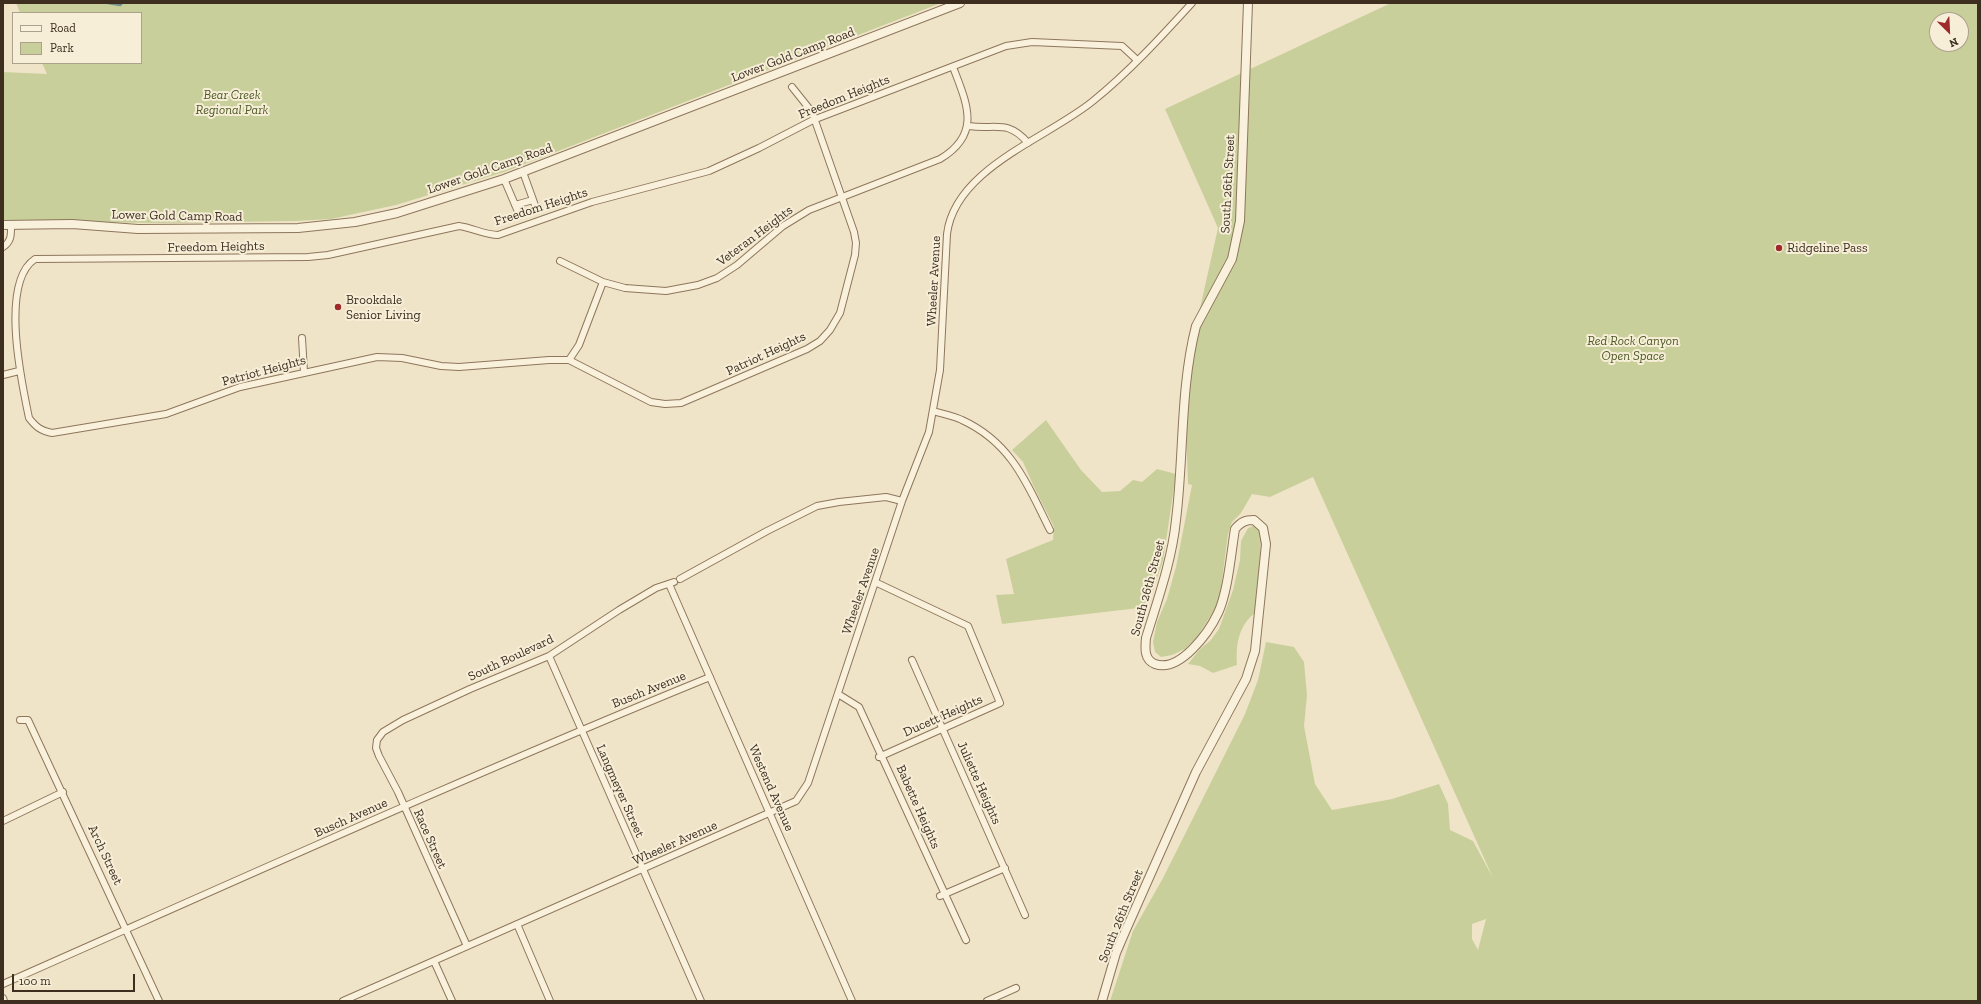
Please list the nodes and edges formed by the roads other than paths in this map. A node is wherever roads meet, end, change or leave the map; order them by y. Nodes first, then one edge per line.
1 (960, 3) edge
2 (1192, 3) edge
3 (1248, 3) edge
4 (1137, 60) junction
5 (953, 67) junction
6 (792, 87) dead end
7 (813, 120) junction
8 (969, 126) junction
9 (1028, 143) junction
10 (523, 172) junction
11 (504, 179) junction
12 (842, 198) junction
13 (533, 200) junction
14 (515, 206) junction
15 (536, 208) dead end
16 (519, 214) dead end
17 (7, 224) edge
18 (3, 247) edge
19 (560, 261) dead end
20 (603, 282) junction
21 (302, 338) dead end
22 (569, 360) junction
23 (17, 364) joint
24 (19, 372) junction
25 (304, 372) junction
26 (3, 375) edge
27 (933, 411) junction
28 (902, 501) junction
29 (1050, 530) dead end
30 (680, 578) dead end
31 (875, 582) junction
32 (672, 583) joint
33 (549, 656) junction
34 (912, 660) dead end
35 (710, 677) junction
36 (838, 694) junction
37 (20, 720) dead end
38 (943, 729) junction
39 (580, 730) junction
40 (377, 740) joint
41 (881, 756) junction
42 (63, 792) junction
43 (403, 806) junction
44 (769, 813) junction
45 (3, 821) edge
46 (1004, 868) junction
47 (643, 869) junction
48 (942, 895) junction
49 (1025, 914) dead end
50 (516, 924) junction
51 (127, 929) junction
52 (966, 940) dead end
53 (466, 946) junction
54 (434, 961) junction
55 (3, 984) edge
56 (1016, 988) dead end
57 (3, 998) edge
58 (4, 1001) edge
59 (159, 1001) edge
60 (343, 1001) edge
61 (452, 1001) edge
62 (550, 1001) edge
63 (701, 1001) edge
64 (852, 1001) edge
65 (987, 1001) edge
66 (1102, 1001) edge

1 - 10 street, Lower Gold Camp Road
2 - 4 street, Wheeler Avenue
3 - 66 street, South 26th Street
4 - 5 street, Freedom Heights
4 - 9 street, Wheeler Avenue
5 - 7 street, Freedom Heights
5 - 8 street
6 - 7 street, Patriot Heights
7 - 12 street, Patriot Heights
7 - 23 street, Freedom Heights
8 - 9 street
8 - 12 street, Veteran Heights
9 - 27 street, Wheeler Avenue
10 - 11 street, Lower Gold Camp Road
10 - 13 street
11 - 14 street
11 - 17 street, Lower Gold Camp Road
12 - 20 street, Veteran Heights
12 - 22 street, Patriot Heights
13 - 14 street
13 - 15 street
14 - 16 street
17 - 18 street
19 - 20 street, Veteran Heights
20 - 22 street
21 - 25 street
22 - 25 street, Patriot Heights
23 - 24 street, Patriot Heights
24 - 25 street, Patriot Heights
24 - 26 street
27 - 28 street, Wheeler Avenue
27 - 29 street
28 - 30 street
28 - 31 street, Wheeler Avenue
31 - 36 street, Wheeler Avenue
31 - 38 street, Ducett Heights
32 - 33 street, South Boulevard
32 - 35 street, Westend Avenue
33 - 39 street, Langmeyer Street
33 - 40 street, South Boulevard
34 - 38 street, Juliette Heights
35 - 39 street, Busch Avenue
35 - 44 street, Westend Avenue
36 - 41 street, Babette Heights
36 - 44 street, Wheeler Avenue
37 - 42 street, Arch Street
38 - 41 street, Ducett Heights
38 - 46 street, Juliette Heights
39 - 43 street, Busch Avenue
39 - 47 street, Langmeyer Street
40 - 43 street, Race Street
41 - 48 street, Babette Heights
42 - 45 street
42 - 51 street, Arch Street
43 - 51 street, Busch Avenue
43 - 53 street, Race Street
44 - 47 street, Wheeler Avenue
44 - 64 street, Westend Avenue
46 - 48 street
46 - 49 street, Juliette Heights
47 - 50 street, Wheeler Avenue
47 - 63 street, Langmeyer Street
48 - 52 street, Babette Heights
50 - 53 street, Wheeler Avenue
50 - 62 street
51 - 55 street, Busch Avenue
51 - 59 street, Arch Street
53 - 54 street, Wheeler Avenue
54 - 60 street, Wheeler Avenue
54 - 61 street
56 - 65 street
57 - 58 street

